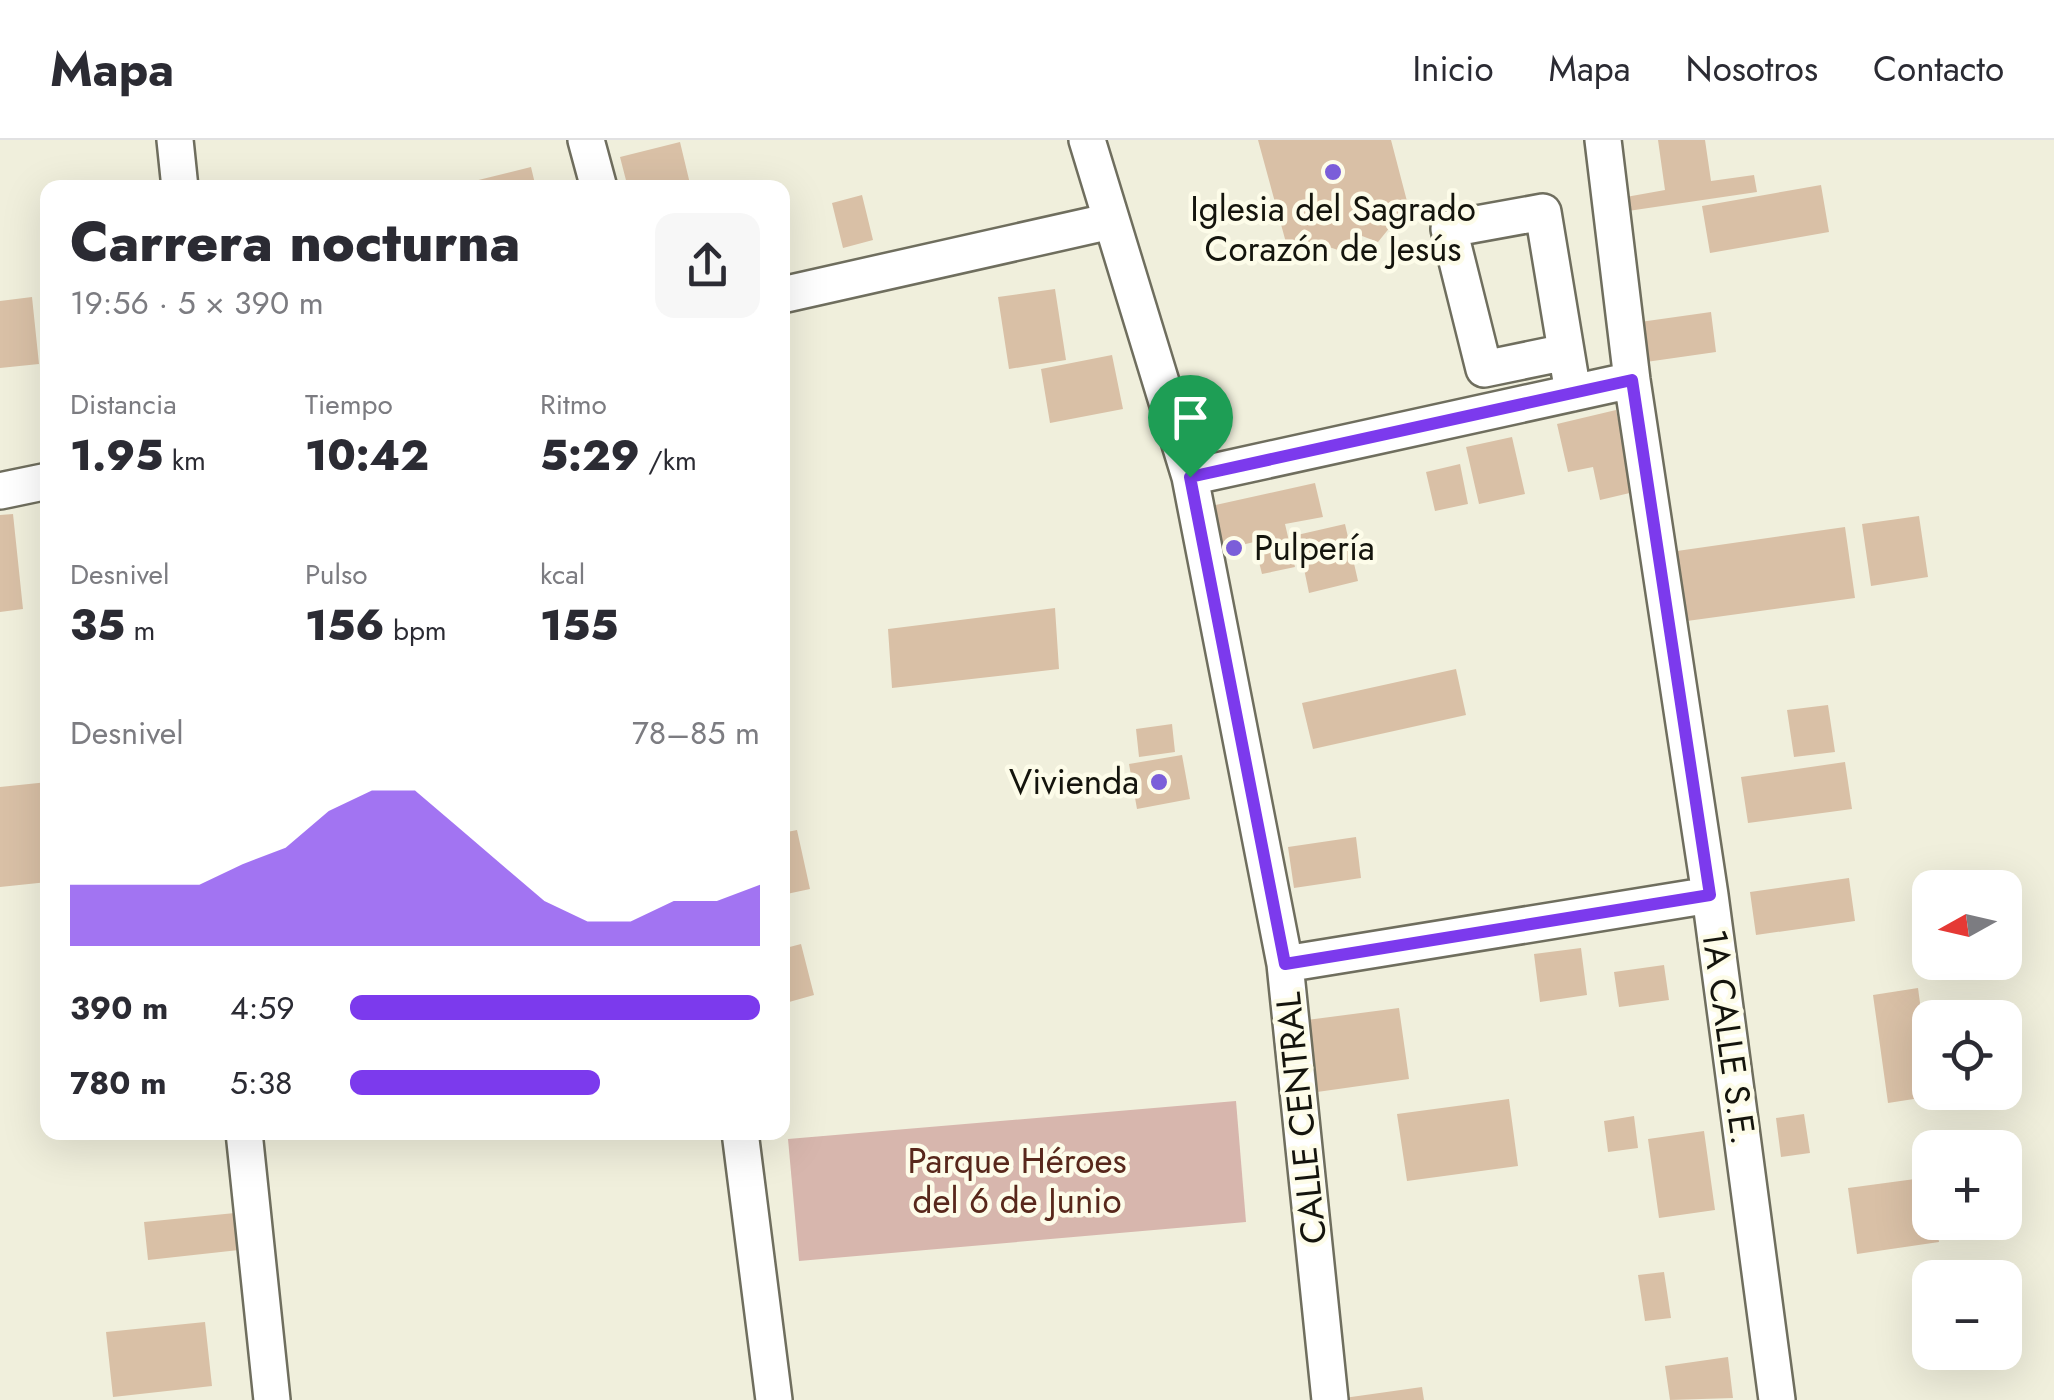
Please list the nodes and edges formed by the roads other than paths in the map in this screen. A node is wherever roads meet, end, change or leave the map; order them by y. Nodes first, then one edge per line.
1 (175, 140) edge
2 (586, 140) edge
3 (1086, 140) edge
4 (1603, 140) edge
5 (179, 180) edge
6 (597, 180) edge
7 (1111, 221) junction
8 (790, 293) edge
9 (1566, 352) junction
10 (1632, 380) junction
11 (1573, 393) junction
12 (1190, 477) junction
13 (40, 482) edge
14 (0, 491) edge
15 (1710, 895) junction
16 (1285, 964) junction
17 (245, 1140) edge
18 (741, 1140) edge
19 (272, 1400) edge
20 (774, 1400) edge
21 (1330, 1400) edge
22 (1777, 1400) edge

1 - 5 street
2 - 6 street
3 - 7 street, CALLE CENTRAL
4 - 10 street, 1A CALLE S.E.
7 - 8 street
7 - 12 street, CALLE CENTRAL
9 - 9 street
9 - 11 street
10 - 11 street
10 - 15 street, 1A CALLE S.E.
11 - 12 street
12 - 16 street, CALLE CENTRAL
13 - 14 street
15 - 16 street
15 - 22 street, 1A CALLE S.E.
16 - 21 street, CALLE CENTRAL
17 - 19 street
18 - 20 street

